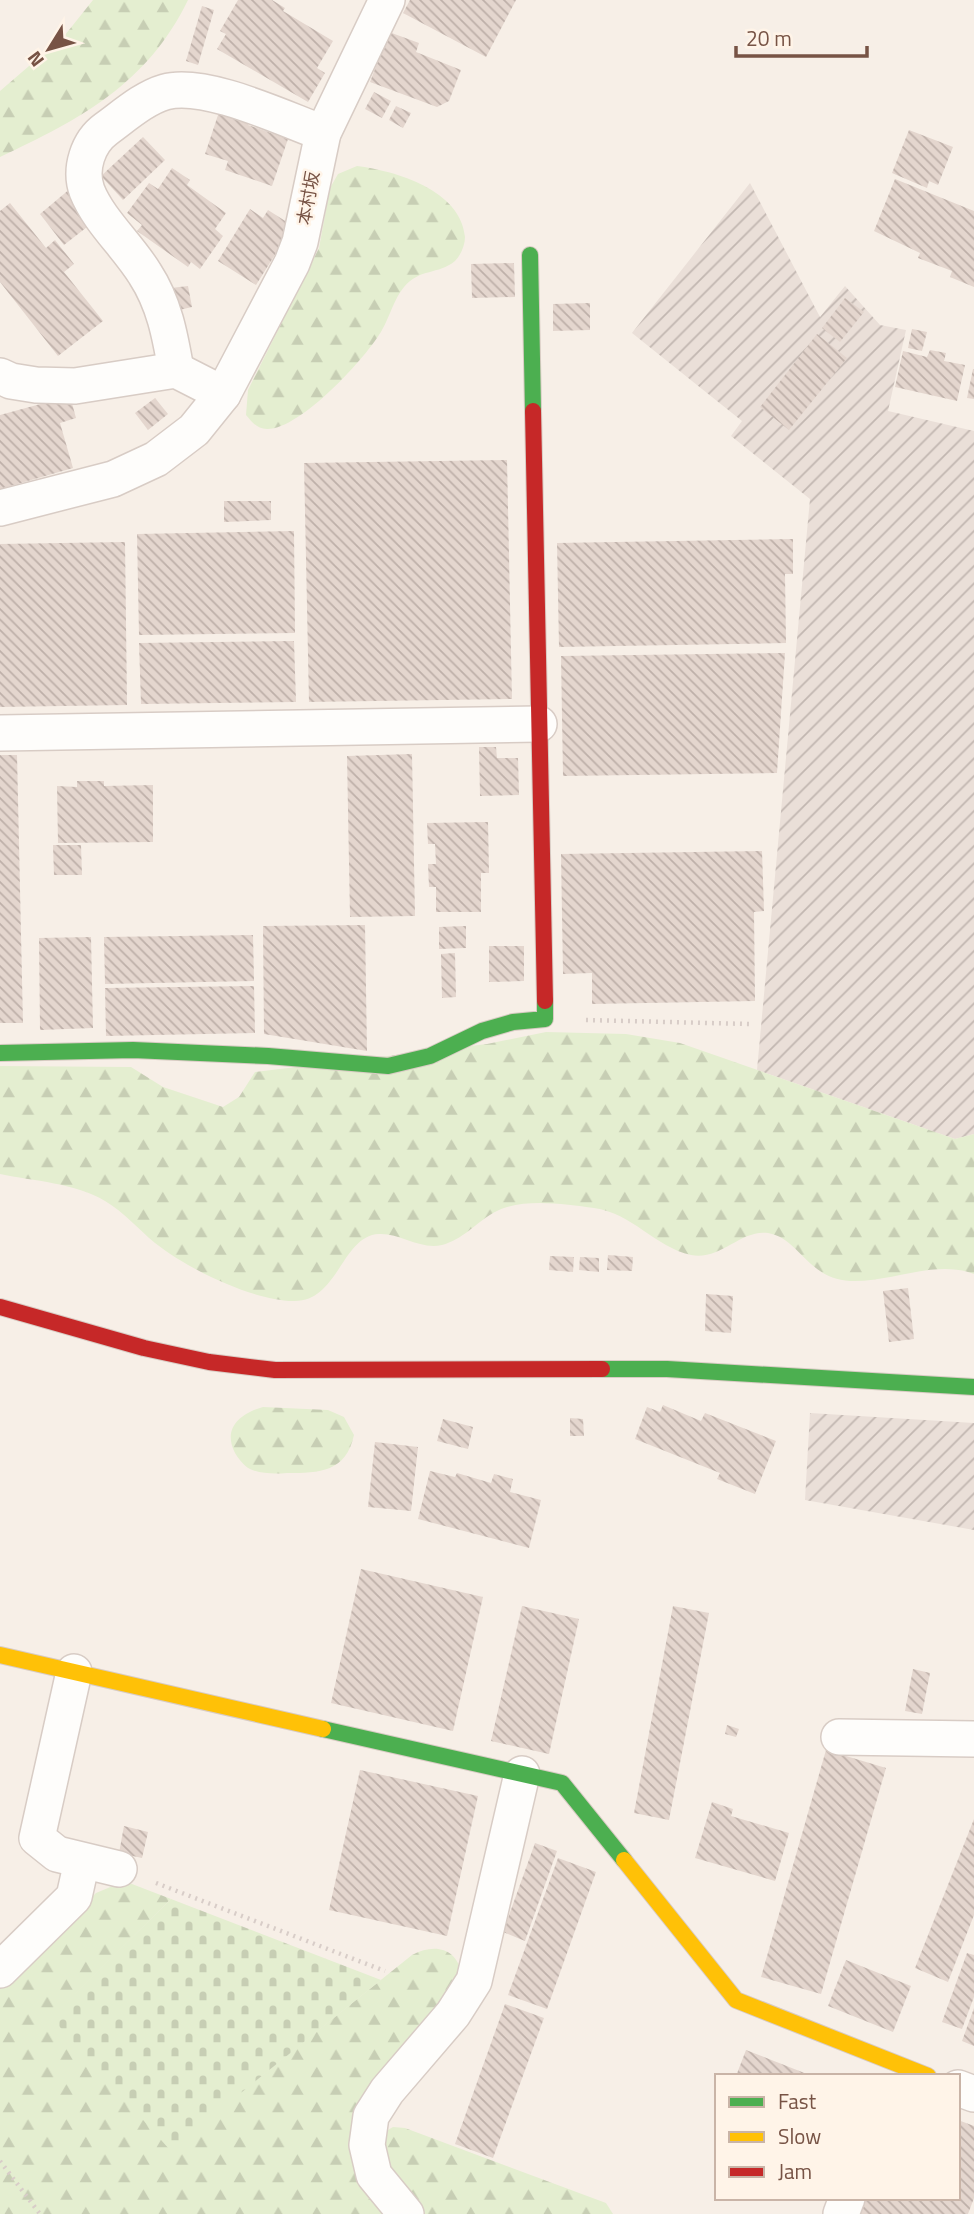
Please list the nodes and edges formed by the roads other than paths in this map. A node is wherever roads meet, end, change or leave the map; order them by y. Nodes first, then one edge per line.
1 (387, 0) edge
2 (323, 133) junction
3 (530, 256) dead end
4 (176, 370) junction
5 (0, 376) edge
6 (223, 394) junction
7 (0, 508) edge
8 (539, 724) junction
9 (0, 733) edge
10 (0, 1053) edge
11 (0, 1307) edge
12 (974, 1387) edge
13 (0, 1655) edge
14 (74, 1672) junction
15 (839, 1737) dead end
16 (974, 1739) edge
17 (522, 1774) junction
18 (82, 1861) junction
19 (119, 1869) road end
20 (0, 1970) edge
21 (908, 2072) edge
22 (406, 2214) edge

1 - 2 street, 本村坂
2 - 4 street
2 - 6 street, 本村坂
3 - 8 street
4 - 5 street
4 - 6 street
6 - 7 street, 本村坂
8 - 9 street
8 - 10 street
11 - 12 street
13 - 14 street
14 - 17 street
14 - 18 street
15 - 16 street
17 - 21 street
17 - 22 street
18 - 19 street
18 - 20 street

